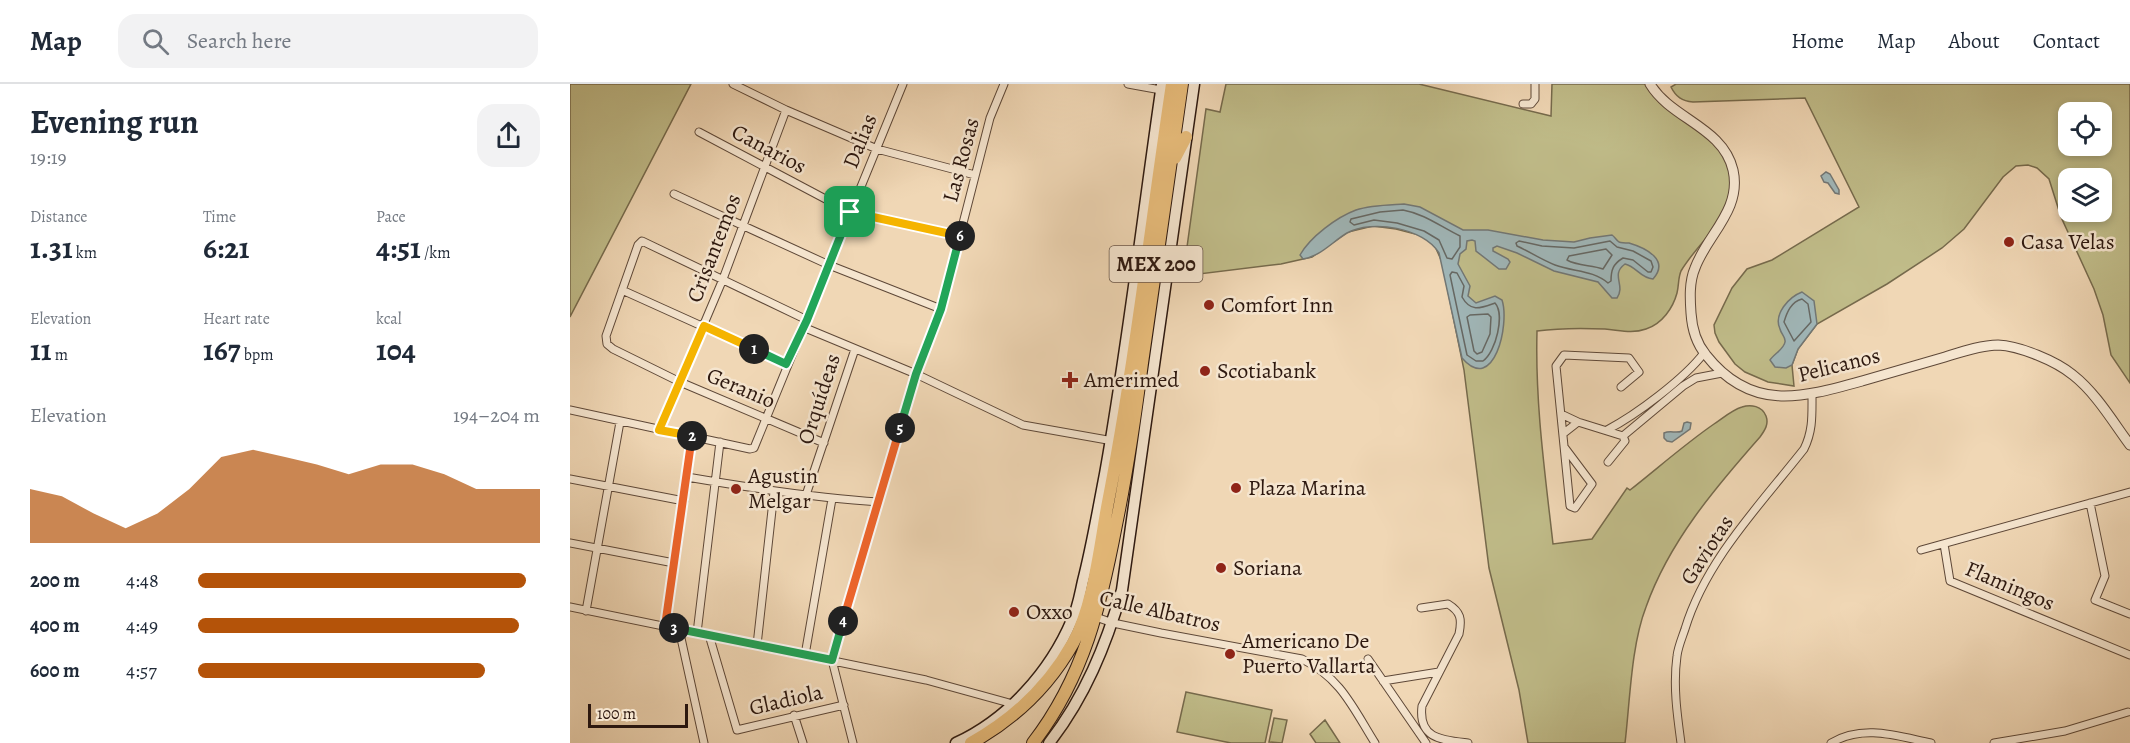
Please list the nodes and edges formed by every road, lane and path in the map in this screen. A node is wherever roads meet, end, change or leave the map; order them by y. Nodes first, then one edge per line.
1 (732, 84) edge
2 (903, 84) edge
3 (1004, 84) edge
4 (1128, 84) edge
5 (1182, 84) edge
6 (1194, 84) edge
7 (1535, 84) edge
8 (1650, 84) edge
9 (1165, 86) edge
10 (1523, 104) dead end
11 (786, 110) junction
12 (699, 132) dead end
13 (1186, 137) junction
14 (876, 150) junction
15 (764, 166) junction
16 (1170, 170) junction
17 (975, 175) junction
18 (674, 194) dead end
19 (850, 212) junction
20 (743, 224) junction
21 (960, 236) junction
22 (830, 265) junction
23 (723, 279) junction
24 (622, 290) junction
25 (941, 309) junction
26 (805, 323) junction
27 (704, 326) junction
28 (855, 349) junction
29 (1704, 353) junction
30 (786, 364) junction
31 (1689, 369) junction
32 (916, 374) junction
33 (1722, 374) junction
34 (1696, 378) junction
35 (680, 382) junction
36 (1621, 387) dead end
37 (1812, 395) junction
38 (570, 410) edge
39 (1561, 414) junction
40 (765, 418) junction
41 (1625, 420) junction
42 (620, 422) junction
43 (1578, 422) junction
44 (1631, 429) junction
45 (659, 430) junction
46 (1607, 430) junction
47 (1564, 433) junction
48 (692, 436) junction
49 (1623, 436) junction
50 (720, 442) junction
51 (824, 442) junction
52 (1120, 443) junction
53 (2130, 445) edge
54 (1565, 448) junction
55 (1608, 462) dead end
56 (687, 477) junction
57 (570, 479) edge
58 (715, 482) junction
59 (608, 487) junction
60 (774, 492) junction
61 (2130, 492) edge
62 (807, 495) junction
63 (832, 499) junction
64 (684, 501) junction
65 (879, 502) junction
66 (2090, 503) junction
67 (570, 543) edge
68 (1944, 544) junction
69 (597, 548) junction
70 (1921, 550) dead end
71 (674, 563) junction
72 (570, 607) edge
73 (1421, 608) dead end
74 (586, 611) junction
75 (1086, 613) junction
76 (2130, 614) edge
77 (1113, 623) junction
78 (665, 626) junction
79 (679, 629) junction
80 (697, 633) junction
81 (709, 635) junction
82 (757, 645) junction
83 (805, 655) junction
84 (2130, 655) edge
85 (1368, 659) dead end
86 (832, 660) junction
87 (1439, 672) junction
88 (1383, 681) junction
89 (844, 705) junction
90 (1015, 708) junction
91 (2129, 711) edge
92 (794, 715) junction
93 (1423, 725) junction
94 (1415, 729) junction
95 (1445, 742) edge
96 (704, 743) edge
97 (803, 743) edge
98 (853, 743) edge
99 (956, 743) edge
100 (971, 743) edge
101 (988, 743) edge
102 (1033, 743) edge
103 (1049, 743) edge
104 (1375, 743) edge
105 (1426, 743) edge
106 (1468, 743) edge
107 (1681, 743) edge
108 (1831, 743) edge
109 (1931, 743) edge
110 (1994, 743) edge

1 - 11 street
2 - 14 street, Dalias
3 - 17 street, Las Rosas
4 - 9 street
5 - 16 highway, MEX 200
6 - 13 main road
7 - 10 street
8 - 29 street, Pelicanos
9 - 52 highway, MEX 200
11 - 14 street
11 - 15 street, Crisantemos
12 - 15 street, Canarios
13 - 16 highway
13 - 77 main road
14 - 17 street
14 - 19 street, Dalias
15 - 19 street, Canarios
15 - 20 street, Crisantemos
16 - 52 highway, MEX 200
17 - 21 street, Las Rosas
18 - 20 street
19 - 21 street, Canarios
19 - 22 street, Dalias
20 - 22 street
20 - 23 street, Crisantemos
21 - 25 street, Las Rosas
22 - 25 street
22 - 26 street, Dalias
23 - 24 street
23 - 26 street
23 - 27 street, Crisantemos
24 - 27 street
24 - 35 street, Geranio
25 - 32 street, Las Rosas
26 - 28 street
26 - 30 street, Dalias
27 - 30 street
27 - 35 street, Crisantemos
28 - 32 street
28 - 51 street, Orquídeas
29 - 31 street
29 - 33 street, Pelicanos
30 - 40 street, Dalias
31 - 34 street
31 - 41 street
32 - 52 street
32 - 65 street, Las Rosas
33 - 34 street
33 - 37 street, Pelicanos
34 - 44 street
35 - 40 street, Geranio
35 - 45 street, Crisantemos
36 - 39 street
37 - 53 street, Pelicanos
37 - 107 street, Gaviotas
38 - 42 street
39 - 43 street
39 - 47 street
40 - 50 street, Dalias
40 - 51 street, Geranio
41 - 44 street
41 - 46 street
42 - 45 street
42 - 59 street
43 - 46 street
43 - 47 street
44 - 49 street
45 - 48 street
46 - 49 street
47 - 54 street
48 - 50 street
48 - 56 street
49 - 55 street
50 - 58 street
51 - 62 street, Orquídeas
52 - 75 main road
52 - 75 highway, MEX 200
54 - 54 street
56 - 58 street
56 - 64 street
57 - 59 street
58 - 60 street
58 - 80 street
59 - 64 street
59 - 69 street
60 - 62 street
60 - 82 street
61 - 66 street, Flamingos
62 - 63 street
63 - 65 street
63 - 83 street
64 - 71 street
65 - 86 street, Las Rosas
66 - 68 street, Flamingos
66 - 76 street
67 - 69 street
68 - 70 street
68 - 84 street, Flamingos
69 - 71 street
69 - 74 street
71 - 78 street
72 - 74 street
73 - 87 street
74 - 78 street
75 - 77 street, Calle Albatros
75 - 90 highway, MEX 200
75 - 102 highway, MEX 200
77 - 103 main road
77 - 104 street, Calle Albatros
78 - 79 street
79 - 80 street
79 - 96 street
80 - 81 street
81 - 82 street
81 - 92 street, Gladiola
82 - 83 street
83 - 86 street
85 - 88 street
86 - 89 street
86 - 90 street
87 - 88 street
87 - 93 street
88 - 94 street
89 - 92 street, Gladiola
89 - 98 street
90 - 99 main road
90 - 100 highway, MEX 200
90 - 101 highway
91 - 110 street
92 - 97 street
93 - 94 street
93 - 95 street
94 - 105 street
95 - 106 street
108 - 109 street

